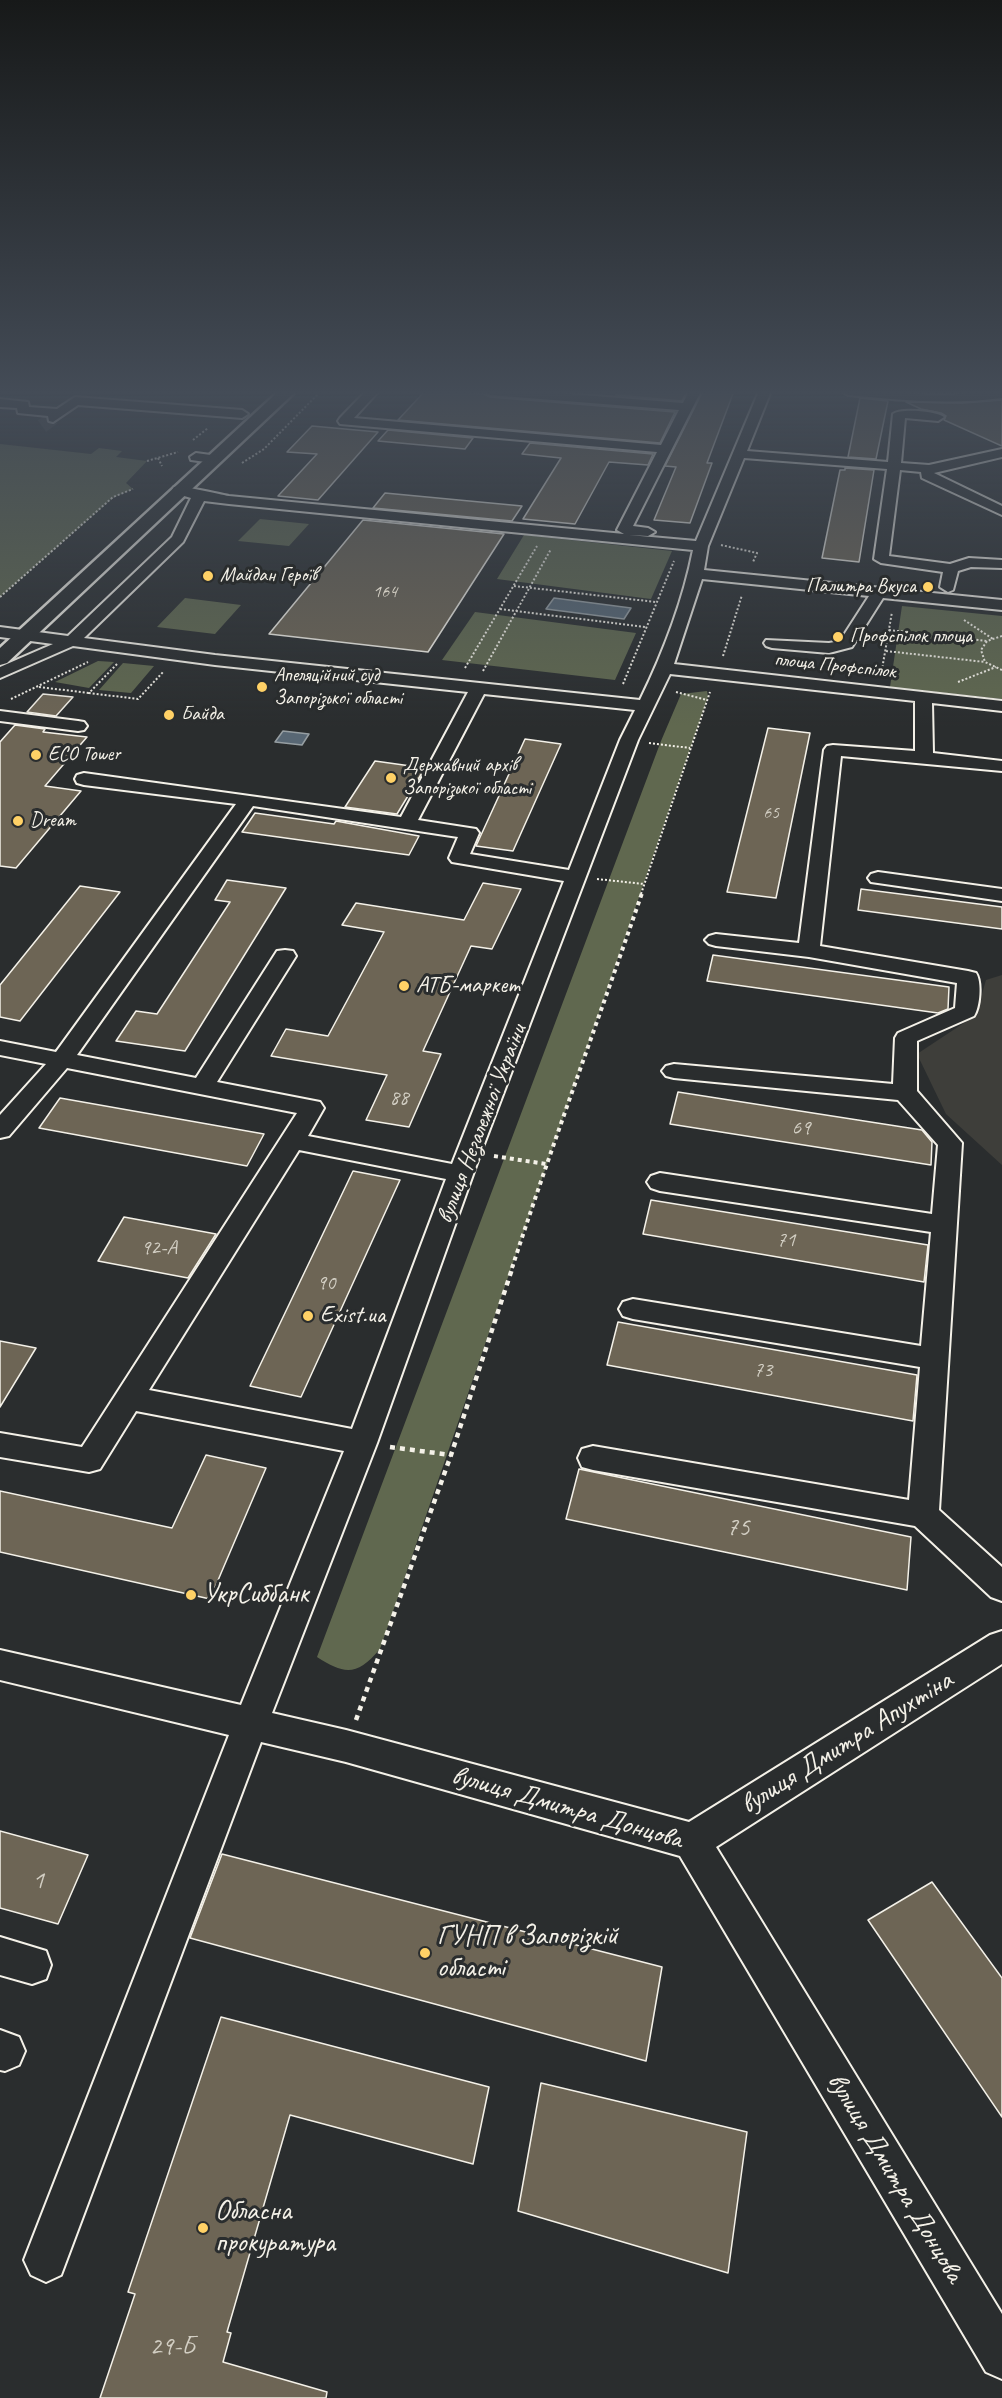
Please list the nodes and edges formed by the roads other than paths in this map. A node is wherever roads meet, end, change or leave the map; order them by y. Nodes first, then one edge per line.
1 (144, 503) edge
2 (155, 503) edge
3 (166, 503) edge
4 (196, 503) edge
5 (275, 503) edge
6 (638, 503) edge
7 (719, 503) edge
8 (889, 503) edge
9 (136, 511) junction
10 (703, 542) junction
11 (1002, 564) edge
12 (951, 569) junction
13 (696, 574) junction
14 (887, 593) junction
15 (45, 594) dead end
16 (946, 599) junction
17 (1002, 605) edge
18 (18, 616) dead end
19 (0, 631) edge
20 (26, 636) junction
21 (72, 641) junction
22 (772, 643) dead end
23 (0, 659) edge
24 (664, 668) junction
25 (0, 673) edge
26 (480, 681) junction
27 (922, 696) junction
28 (644, 706) junction
29 (1002, 706) edge
30 (0, 716) edge
31 (78, 726) dead end
32 (924, 757) junction
33 (1002, 766) edge
34 (84, 779) dead end
35 (248, 800) junction
36 (407, 823) junction
37 (576, 877) junction
38 (878, 878) dead end
39 (1002, 895) edge
40 (716, 940) dead end
41 (809, 951) junction
42 (285, 956) dead end
43 (0, 1048) edge
44 (62, 1060) junction
45 (674, 1071) dead end
46 (202, 1087) junction
47 (905, 1093) junction
48 (0, 1130) edge
49 (293, 1141) junction
50 (466, 1163) junction
51 (660, 1182) dead end
52 (944, 1225) junction
53 (633, 1309) dead end
54 (934, 1359) junction
55 (129, 1398) junction
56 (362, 1443) junction
57 (0, 1445) edge
58 (593, 1458) dead end
59 (923, 1515) junction
60 (1002, 1587) edge
61 (1002, 1646) edge
62 (0, 1665) edge
63 (252, 1724) junction
64 (692, 1841) junction
65 (46, 2260) dead end
66 (1002, 2356) edge

1 - 9 main road
2 - 9 main road
3 - 20 main road
4 - 21 street
5 - 10 street
6 - 10 street
7 - 10 street, вулиця Незалежної України
8 - 12 street
9 - 15 main road
10 - 13 street, вулиця Незалежної України
11 - 12 street
12 - 16 street
13 - 14 street
13 - 24 street, вулиця Незалежної України
14 - 16 street
14 - 22 street
16 - 17 street
18 - 19 main road
19 - 20 street
20 - 21 street
20 - 23 main road
21 - 25 street
21 - 26 street
24 - 27 street, площа Профспілок
24 - 28 street, вулиця Незалежної України
26 - 28 street
26 - 36 street
27 - 29 street, площа Профспілок
27 - 32 street
28 - 37 street, вулиця Незалежної України
30 - 31 street
32 - 33 street
32 - 41 street
34 - 35 street
35 - 36 street
35 - 44 street
36 - 37 street
37 - 50 street, вулиця Незалежної України
38 - 39 street
40 - 41 street
41 - 47 street
42 - 46 street
43 - 44 street
44 - 46 street
44 - 48 street
45 - 47 street
46 - 49 street
47 - 52 street
49 - 50 street
49 - 55 street
50 - 56 street, вулиця Незалежної України
51 - 52 street
52 - 54 street
53 - 54 street
54 - 59 street
55 - 56 street
55 - 57 street
56 - 63 street, вулиця Незалежної України
58 - 59 street
59 - 60 street
61 - 64 street, вулиця Дмитра Апухтіна
62 - 63 street, вулиця Дмитра Донцова
63 - 64 street, вулиця Дмитра Донцова
63 - 65 street, вулиця Незалежної України
64 - 66 street, вулиця Дмитра Донцова

